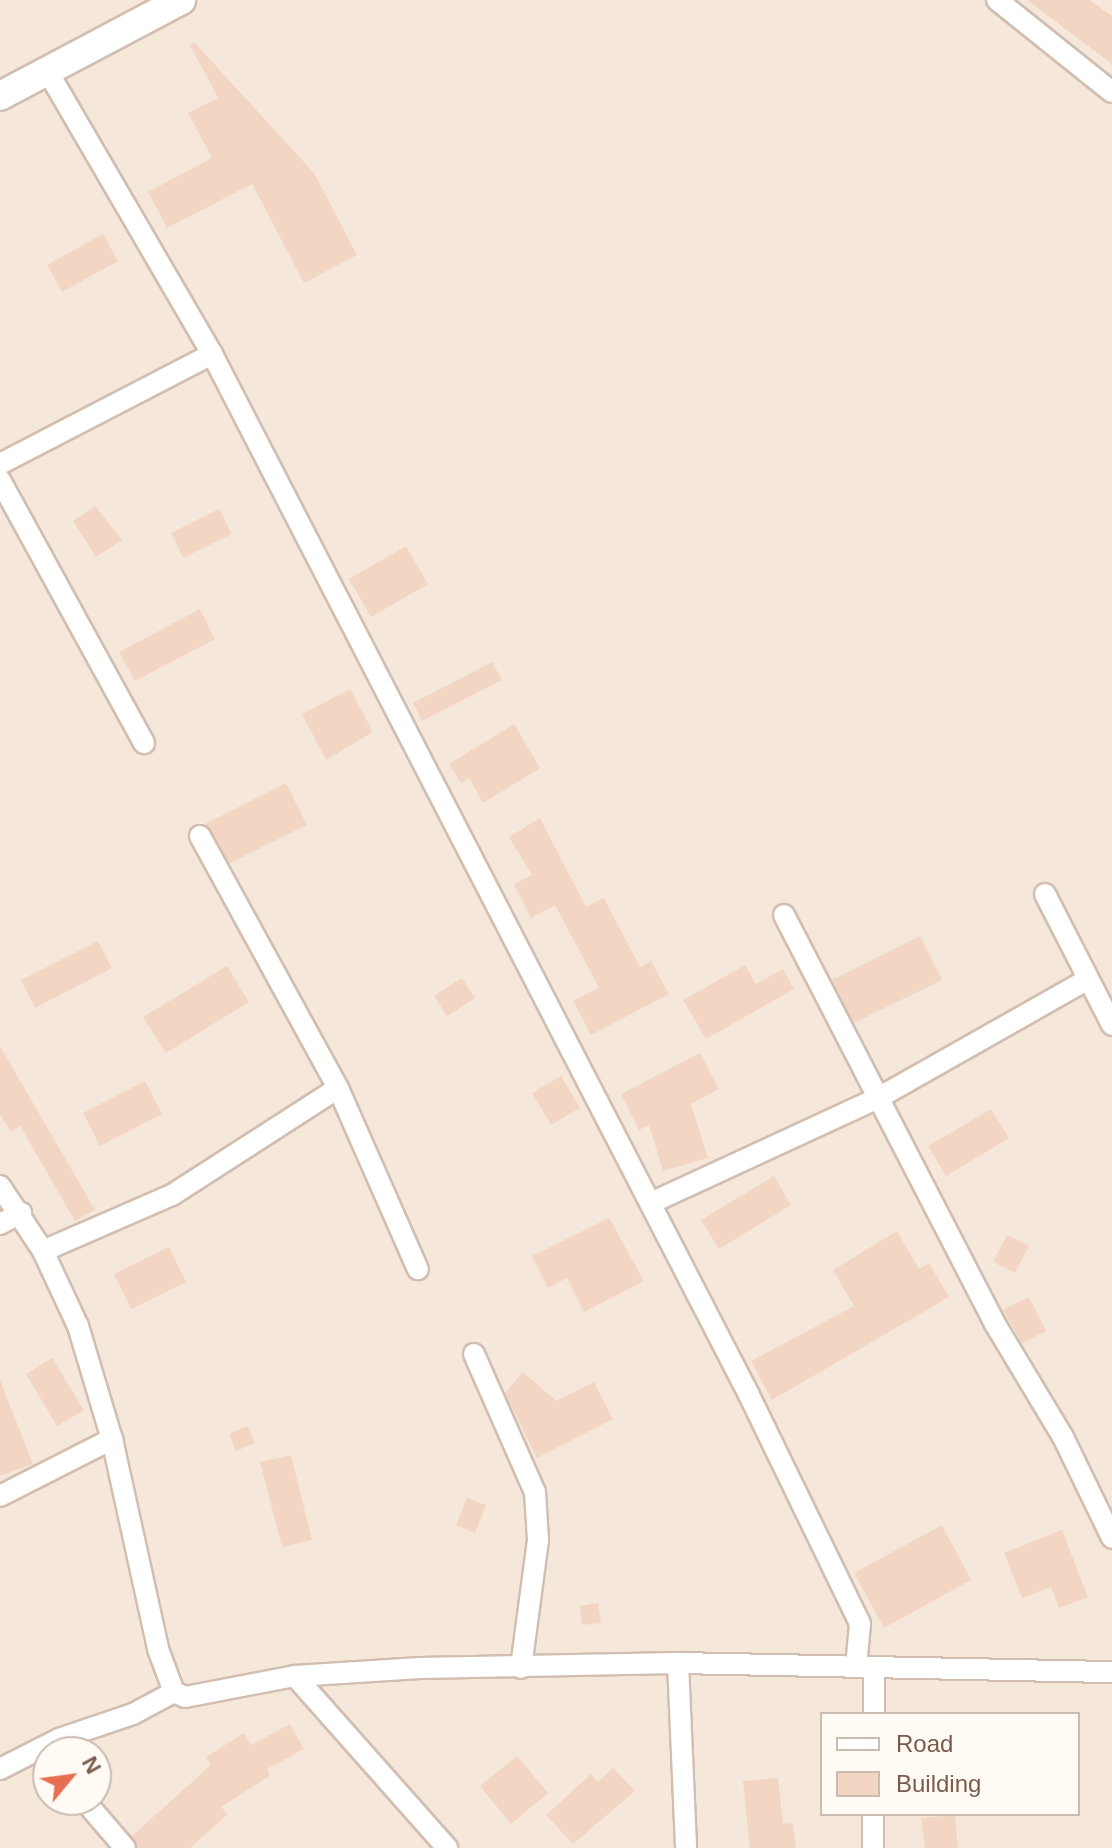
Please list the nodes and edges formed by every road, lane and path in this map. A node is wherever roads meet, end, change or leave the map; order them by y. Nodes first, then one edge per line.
1 (181, 0) edge
2 (997, 0) edge
3 (48, 72) junction
4 (1112, 92) edge
5 (0, 96) edge
6 (212, 354) junction
7 (0, 464) edge
8 (0, 480) edge
9 (144, 743) dead end
10 (200, 836) dead end
11 (1045, 894) dead end
12 (784, 915) dead end
13 (1088, 979) junction
14 (1112, 1025) edge
15 (338, 1088) junction
16 (878, 1098) junction
17 (0, 1186) edge
18 (651, 1203) junction
19 (21, 1213) junction
20 (0, 1224) edge
21 (43, 1251) junction
22 (418, 1269) dead end
23 (474, 1354) dead end
24 (112, 1439) junction
25 (0, 1496) edge
26 (1112, 1538) edge
27 (678, 1663) junction
28 (521, 1668) junction
29 (865, 1668) junction
30 (1112, 1672) edge
31 (295, 1676) junction
32 (174, 1692) junction
33 (874, 1712) edge
34 (82, 1736) edge
35 (32, 1757) edge
36 (0, 1769) edge
37 (98, 1816) edge
38 (873, 1816) edge
39 (125, 1848) edge
40 (447, 1848) edge
41 (686, 1848) edge
42 (873, 1848) edge

1 - 3 street
2 - 4 street
3 - 5 street
3 - 6 street
6 - 7 street
6 - 18 street
8 - 9 street
10 - 15 street
11 - 13 street
12 - 16 street
13 - 14 street
13 - 16 street
15 - 21 street
15 - 22 street
16 - 18 street
16 - 26 street
17 - 19 street
18 - 29 street
19 - 20 street
19 - 21 street
21 - 24 street
23 - 28 street
24 - 25 street
24 - 32 street
27 - 28 street
27 - 29 street
27 - 41 street
28 - 31 street
29 - 30 street
29 - 33 street
31 - 32 street
31 - 40 street
32 - 34 street
35 - 36 street
37 - 39 street
38 - 42 street

